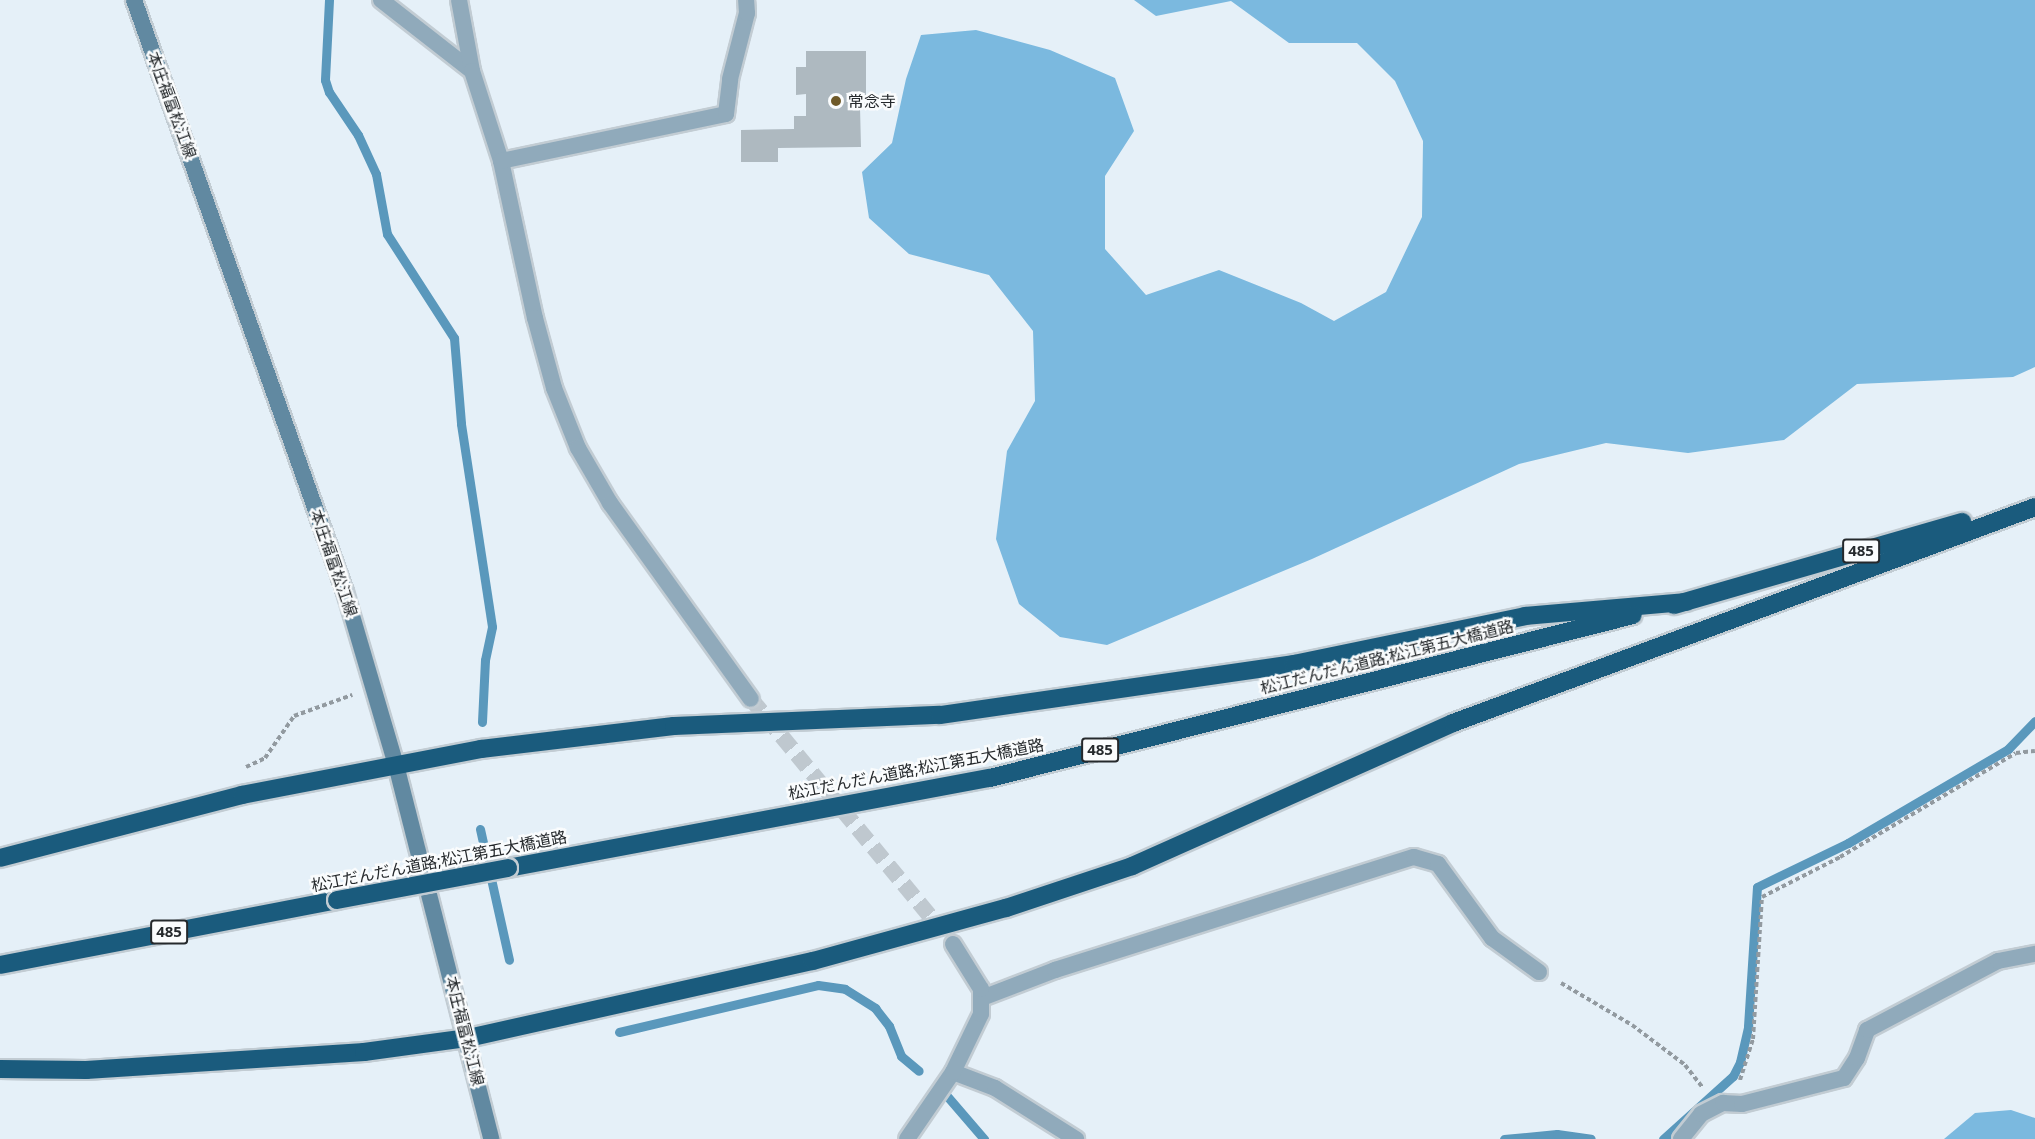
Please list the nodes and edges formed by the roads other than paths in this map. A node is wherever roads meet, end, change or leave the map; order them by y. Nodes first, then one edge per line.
1 (134, 0) edge
2 (381, 0) edge
3 (459, 0) edge
4 (747, 0) edge
5 (472, 71) junction
6 (501, 161) junction
7 (2035, 501) edge
8 (2035, 507) edge
9 (1686, 602) junction
10 (752, 699) tunnel mouth
11 (396, 765) junction
12 (0, 858) edge
13 (953, 944) tunnel mouth
14 (2035, 954) edge
15 (0, 965) edge
16 (1539, 972) road end
17 (982, 998) junction
18 (468, 1038) junction
19 (0, 1069) edge
20 (953, 1072) junction
21 (491, 1139) edge
22 (908, 1139) edge
23 (1076, 1139) edge
24 (1681, 1139) edge

1 - 11 main road, 本庄福富松江線
2 - 5 street
3 - 5 street
4 - 6 street
5 - 6 street
6 - 10 street
7 - 9 highway, 松江だんだん道路;松江第五大橋道路 / 485
8 - 18 highway
9 - 11 highway
9 - 15 highway, 松江だんだん道路;松江第五大橋道路 / 485, bridge
11 - 12 highway
11 - 18 main road, 本庄福富松江線
13 - 17 street
14 - 24 street
16 - 17 street
17 - 20 street
18 - 19 highway
18 - 21 main road, 本庄福富松江線
20 - 22 street
20 - 23 street

